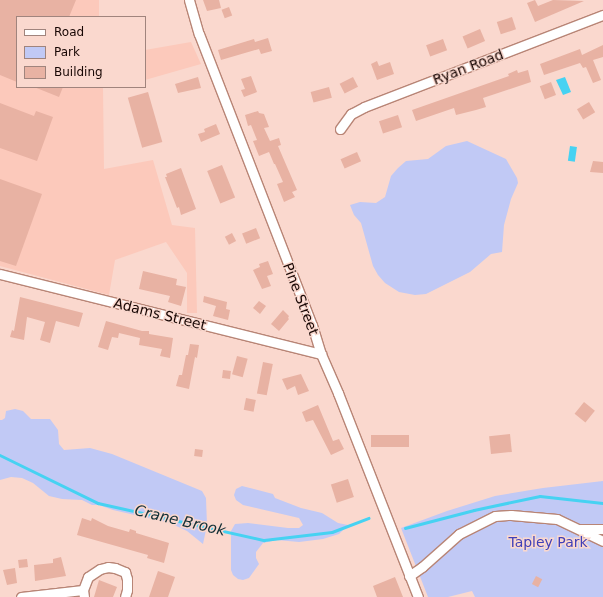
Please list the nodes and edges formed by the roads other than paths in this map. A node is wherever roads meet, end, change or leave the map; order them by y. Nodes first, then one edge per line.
1 (189, 0) edge
2 (603, 15) edge
3 (340, 129) dead end
4 (0, 274) edge
5 (321, 354) junction
6 (603, 528) edge
7 (577, 529) junction
8 (603, 541) edge
9 (409, 576) junction
10 (84, 593) edge
11 (21, 597) edge
12 (124, 597) edge
13 (418, 597) edge

1 - 5 street, Pine Street
2 - 3 street, Ryan Road
4 - 5 street, Adams Street
5 - 9 street, Pine Street
6 - 7 street
7 - 8 street
7 - 9 street
9 - 13 street, Pine Street
10 - 11 street
10 - 12 street

